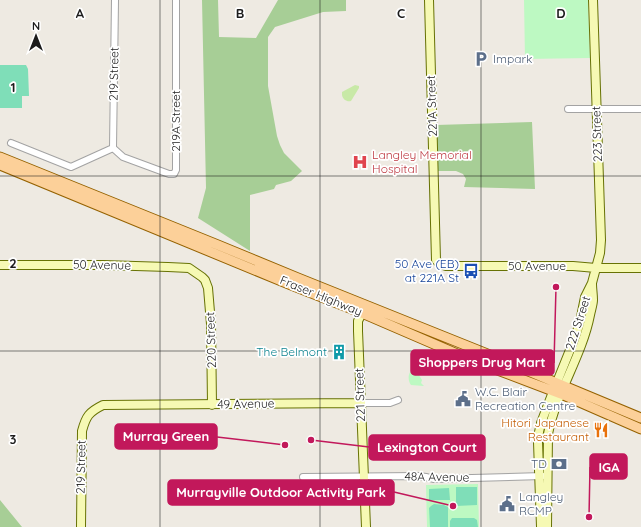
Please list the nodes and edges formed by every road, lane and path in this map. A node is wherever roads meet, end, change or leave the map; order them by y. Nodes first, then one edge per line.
1 (115, 0) edge
2 (176, 0) edge
3 (429, 0) edge
4 (593, 0) edge
5 (596, 108) junction
6 (568, 109) dead end
7 (641, 109) edge
8 (11, 143) dead end
9 (113, 148) junction
10 (0, 157) edge
11 (0, 165) edge
12 (436, 260) joint
13 (0, 264) edge
14 (596, 268) junction
15 (641, 268) edge
16 (202, 277) joint
17 (362, 312) junction
18 (559, 389) junction
19 (398, 400) dead end
20 (361, 403) junction
21 (212, 405) junction
22 (93, 410) joint
23 (641, 418) edge
24 (641, 429) edge
25 (543, 476) junction
26 (303, 477) dead end
27 (364, 477) junction
28 (81, 527) edge
29 (366, 527) edge
30 (541, 527) edge
31 (547, 527) edge

1 - 9 street, 219 Street
2 - 9 street, 219A Street
3 - 12 street, 221A Street
4 - 5 street, 223 Street
5 - 6 street
5 - 7 street
5 - 14 street, 223 Street
8 - 9 street
10 - 18 main road, Fraser Highway
11 - 17 main road, Fraser Highway
12 - 14 street, 50 Avenue
13 - 16 street, 50 Avenue
14 - 15 street, 50 Avenue
14 - 18 street, 222 Street
16 - 21 street, 220 Street
17 - 18 main road, Fraser Highway
17 - 20 street, 221 Street
18 - 23 main road, Fraser Highway
18 - 24 main road, Fraser Highway
18 - 25 street, 222 Street
19 - 20 street, 49 Avenue
20 - 21 street, 49 Avenue
20 - 27 street, 221 Street
21 - 22 street, 49 Avenue
22 - 28 street, 219 Street
25 - 27 street, 48A Avenue
25 - 30 street, 222 Street
25 - 31 street, 222 Street
26 - 27 street, 48A Avenue
27 - 29 street, 221 Street

